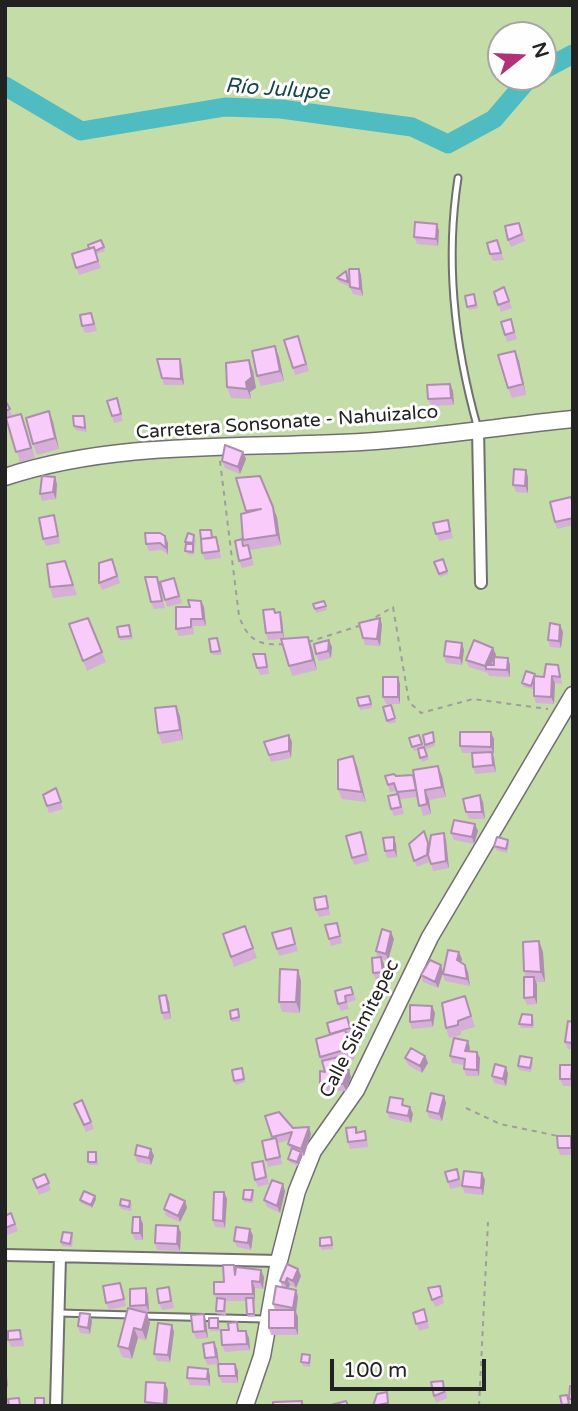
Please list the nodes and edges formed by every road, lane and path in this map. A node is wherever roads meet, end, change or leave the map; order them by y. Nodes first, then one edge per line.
1 (458, 178) dead end
2 (573, 419) edge
3 (478, 429) junction
4 (218, 446) junction
5 (5, 477) edge
6 (481, 583) dead end
7 (302, 643) edge
8 (291, 644) edge
9 (573, 695) edge
10 (564, 710) junction
11 (466, 1108) dead end
12 (568, 1137) edge
13 (488, 1222) dead end
14 (5, 1255) edge
15 (60, 1256) junction
16 (279, 1261) junction
17 (59, 1313) junction
18 (268, 1320) junction
19 (56, 1406) edge
20 (245, 1406) edge
21 (479, 1406) edge

1 - 3 lane
2 - 3 street, Carretera Sonsonate - Nahuizalco
3 - 4 street, Carretera Sonsonate - Nahuizalco
3 - 6 street
4 - 5 street, Carretera Sonsonate - Nahuizalco
4 - 8 path
7 - 10 path
9 - 10 street, Calle Sisimitepec
10 - 16 street, Calle Sisimitepec
11 - 12 path
13 - 21 path
14 - 15 street
15 - 16 street
15 - 17 street
16 - 18 street, Calle Sisimitepec
17 - 18 lane
17 - 19 street
18 - 20 street, Calle Sisimitepec

